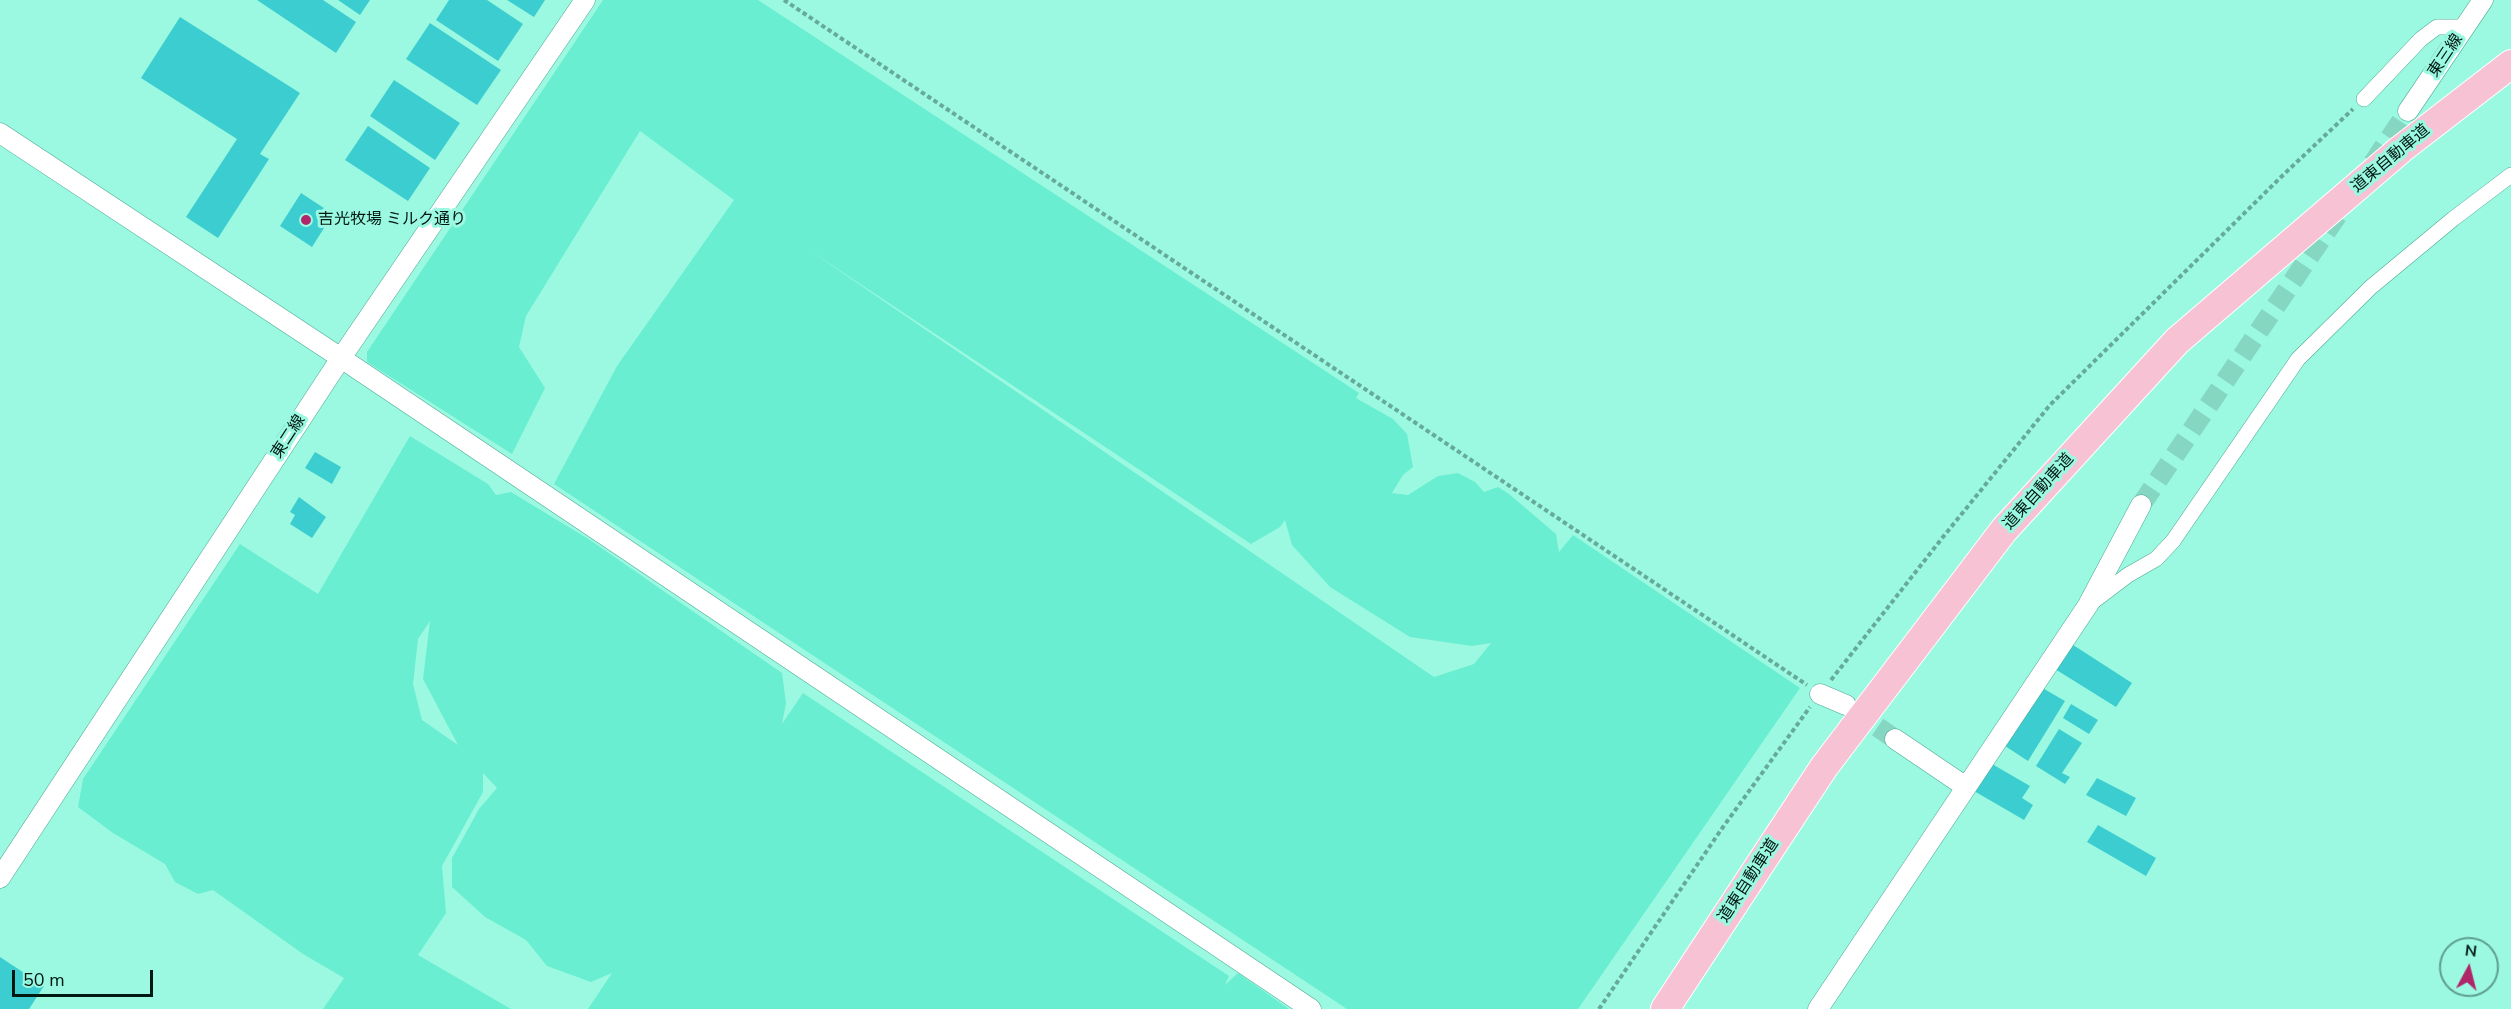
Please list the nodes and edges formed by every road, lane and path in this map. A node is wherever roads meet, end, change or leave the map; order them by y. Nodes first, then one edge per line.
1 (585, 0) edge
2 (784, 0) edge
3 (2483, 0) edge
4 (2465, 27) junction
5 (2511, 64) edge
6 (2364, 99) joint
7 (2408, 111) tunnel mouth
8 (0, 133) edge
9 (2511, 175) edge
10 (341, 358) junction
11 (2140, 505) tunnel mouth
12 (2088, 605) junction
13 (1820, 694) junction
14 (1846, 705) tunnel mouth
15 (1895, 739) tunnel mouth
16 (1966, 787) junction
17 (0, 878) edge
18 (1311, 1009) edge
19 (1599, 1009) edge
20 (1665, 1009) edge
21 (1818, 1009) edge

1 - 10 street, 東二線
2 - 13 path
3 - 4 street, 東三線
4 - 6 street
4 - 7 street, 東三線
5 - 20 highway, 道東自動車道
6 - 13 path
8 - 10 street
9 - 12 street
10 - 17 street, 東二線
10 - 18 street
11 - 12 street
12 - 16 street
13 - 14 street
13 - 19 path
15 - 16 street
16 - 21 street

